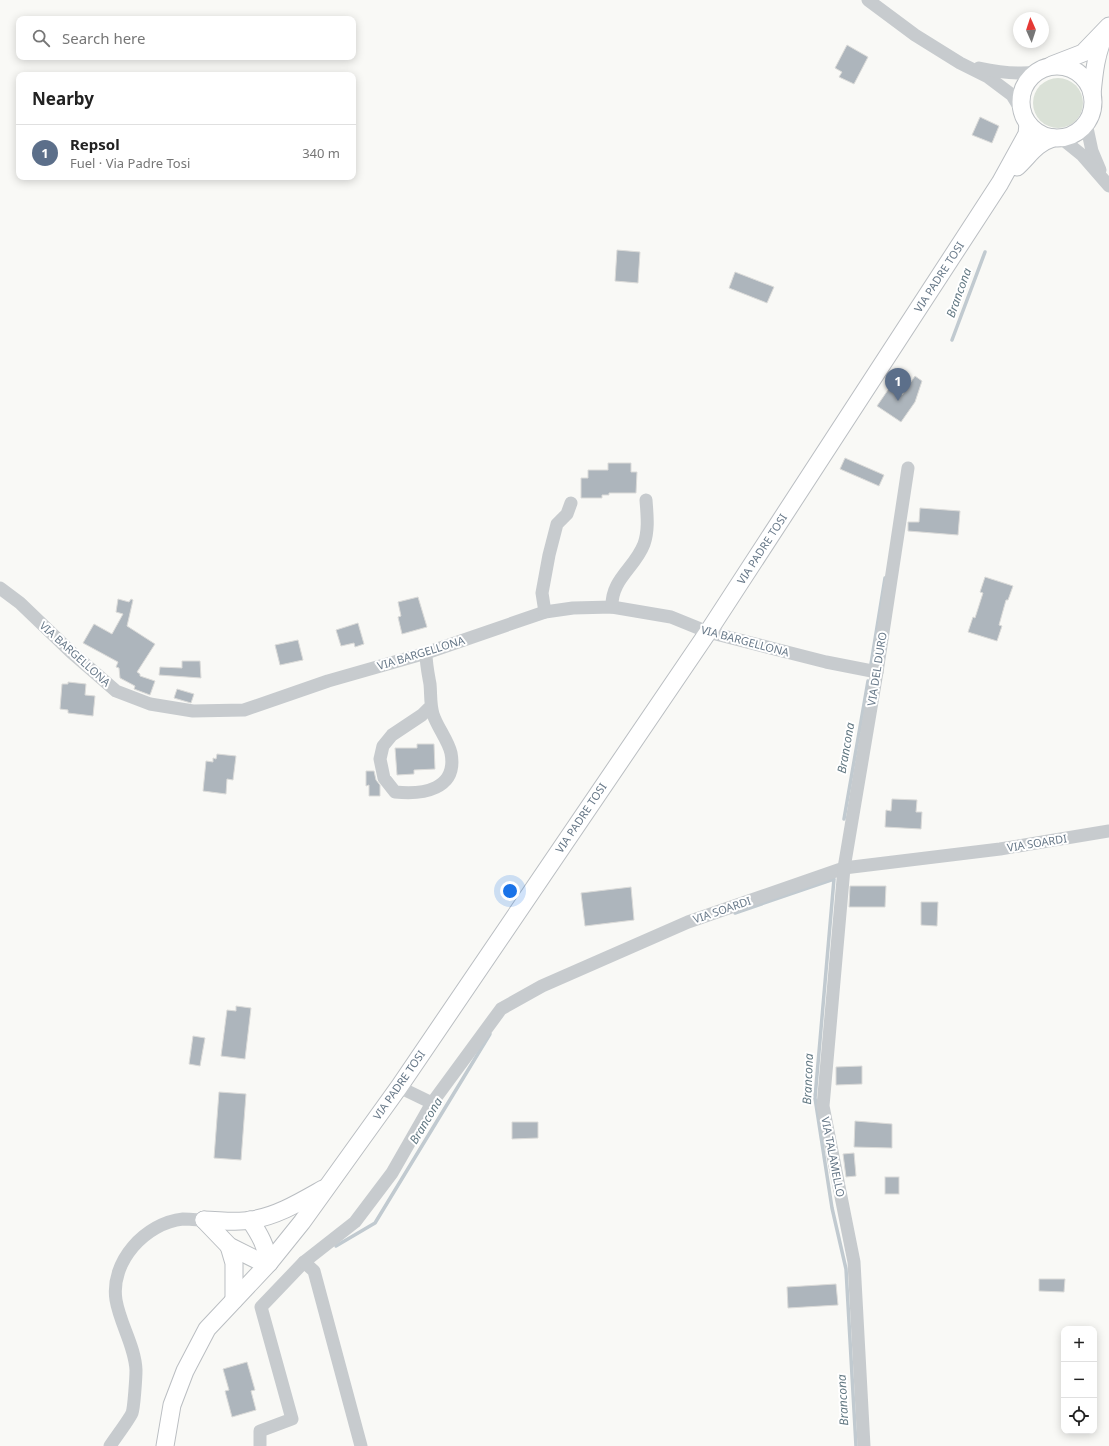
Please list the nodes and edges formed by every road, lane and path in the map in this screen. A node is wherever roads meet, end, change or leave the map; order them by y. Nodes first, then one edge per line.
1 (868, 0) edge
2 (1109, 26) edge
3 (960, 63) junction
4 (1042, 69) junction
5 (1092, 94) junction
6 (1020, 108) junction
7 (1086, 123) junction
8 (1028, 124) junction
9 (1057, 138) junction
10 (1000, 183) junction
11 (1107, 184) edge
12 (908, 468) dead end
13 (646, 500) dead end
14 (571, 503) dead end
15 (0, 588) edge
16 (612, 607) junction
17 (545, 612) junction
18 (708, 632) junction
19 (426, 653) junction
20 (878, 672) junction
21 (431, 706) junction
22 (1109, 831) edge
23 (844, 868) junction
24 (399, 1087) junction
25 (432, 1104) junction
26 (326, 1187) junction
27 (204, 1220) junction
28 (250, 1220) junction
29 (229, 1246) junction
30 (304, 1262) junction
31 (269, 1263) junction
32 (234, 1300) junction
33 (260, 1445) dead end
34 (110, 1446) edge
35 (165, 1446) edge
36 (361, 1446) edge
37 (864, 1446) edge

1 - 3 street
2 - 4 main road
2 - 5 main road
3 - 4 street
3 - 6 street
4 - 5 main road
4 - 6 main road
5 - 7 main road
6 - 8 main road
7 - 9 main road
7 - 11 street
8 - 9 main road
8 - 10 main road
9 - 10 main road
9 - 11 street
10 - 18 main road, VIA PADRE TOSI
12 - 20 street, VIA DEL DURO
13 - 16 street
14 - 17 street
15 - 19 street, VIA BARGELLONA
16 - 17 street, VIA BARGELLONA
16 - 18 street, VIA BARGELLONA
17 - 19 street, VIA BARGELLONA
18 - 20 street, VIA BARGELLONA
18 - 24 main road, VIA PADRE TOSI
19 - 21 street
20 - 23 street, VIA DEL DURO
21 - 21 street
22 - 23 street, VIA SOARDI
23 - 25 street, VIA SOARDI
23 - 37 street, VIA TALAMELLO
24 - 25 street
24 - 26 main road, VIA PADRE TOSI
25 - 30 street
26 - 28 main road
26 - 31 main road, VIA PADRE TOSI
27 - 28 main road
27 - 29 main road
27 - 34 street
28 - 31 main road
29 - 31 main road
29 - 32 main road
30 - 33 street
30 - 36 street
31 - 32 main road, VIA PADRE TOSI
32 - 35 main road, VIA PADRE TOSI

